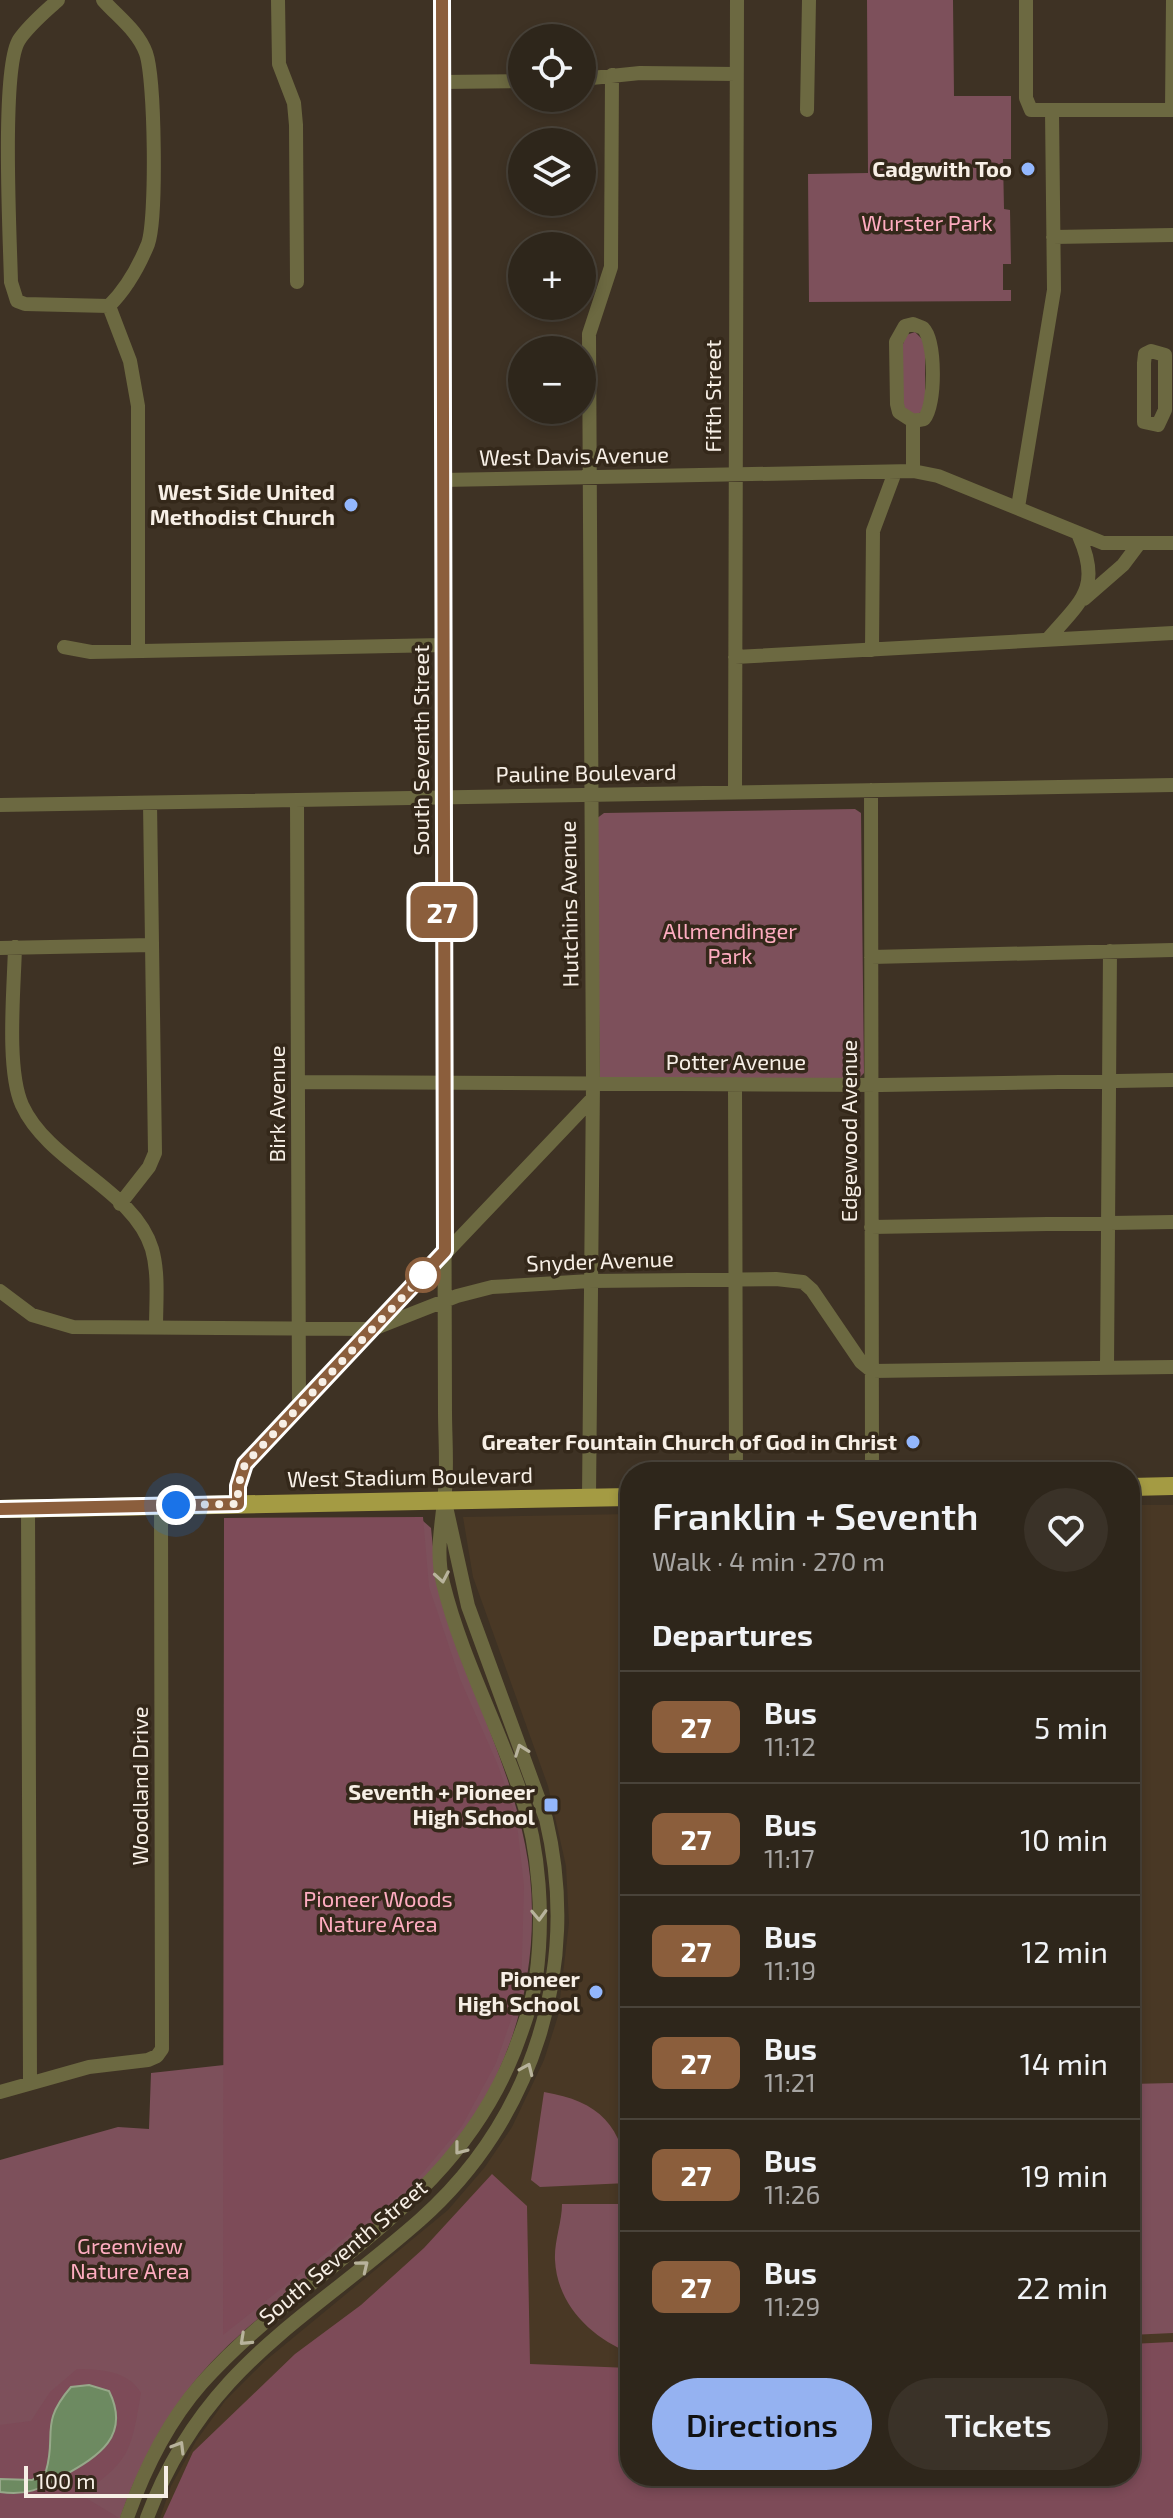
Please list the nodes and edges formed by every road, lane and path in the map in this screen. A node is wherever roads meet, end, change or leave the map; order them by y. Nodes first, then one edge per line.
1 (56, 0) edge
2 (103, 0) edge
3 (278, 0) edge
4 (441, 0) edge
5 (737, 0) edge
6 (809, 0) edge
7 (1026, 0) edge
8 (1173, 0) edge
9 (736, 74) junction
10 (612, 75) junction
11 (596, 77) edge
12 (508, 81) edge
13 (442, 82) junction
14 (5, 107) edge
15 (807, 110) dead end
16 (1172, 110) edge
17 (1052, 111) junction
18 (1173, 235) edge
19 (1053, 237) junction
20 (297, 282) dead end
21 (109, 306) junction
22 (1170, 389) edge
23 (913, 421) junction
24 (913, 471) junction
25 (895, 472) junction
26 (735, 476) junction
27 (590, 478) junction
28 (442, 480) junction
29 (1018, 507) junction
30 (1079, 536) junction
31 (1173, 543) edge
32 (1138, 545) junction
33 (1084, 599) junction
34 (1173, 633) edge
35 (1048, 639) junction
36 (443, 645) junction
37 (64, 647) dead end
38 (872, 650) junction
39 (138, 651) junction
40 (735, 657) junction
41 (1173, 785) edge
42 (871, 790) junction
43 (735, 792) junction
44 (589, 795) junction
45 (443, 798) junction
46 (297, 800) junction
47 (150, 803) junction
48 (0, 805) edge
49 (152, 945) junction
50 (7, 948) edge
51 (1173, 950) edge
52 (1110, 951) junction
53 (871, 957) junction
54 (1173, 1080) edge
55 (1108, 1081) junction
56 (299, 1082) junction
57 (443, 1082) junction
58 (593, 1083) junction
59 (735, 1084) junction
60 (871, 1084) junction
61 (592, 1099) junction
62 (120, 1204) junction
63 (1173, 1222) edge
64 (1107, 1223) junction
65 (871, 1227) junction
66 (445, 1251) junction
67 (736, 1279) junction
68 (590, 1281) junction
69 (0, 1291) edge
70 (445, 1301) junction
71 (156, 1328) junction
72 (297, 1328) junction
73 (373, 1329) junction
74 (1173, 1367) edge
75 (1107, 1368) junction
76 (872, 1371) junction
77 (299, 1407) junction
78 (736, 1462) edge
79 (872, 1462) edge
80 (1173, 1486) edge
81 (1140, 1487) edge
82 (589, 1497) junction
83 (620, 1497) edge
84 (445, 1500) junction
85 (238, 1504) junction
86 (161, 1505) junction
87 (28, 1508) junction
88 (0, 1509) edge
89 (30, 2082) junction
90 (0, 2092) edge
91 (127, 2518) edge
92 (147, 2518) edge

1 - 14 street
2 - 21 street
3 - 20 street
4 - 13 street, South Seventh Street
5 - 9 street, Fifth Street
6 - 15 street
7 - 17 street
8 - 16 street
9 - 10 street
9 - 26 street, Fifth Street
10 - 11 street
10 - 27 street, Hutchins Avenue
12 - 13 street
13 - 28 street, South Seventh Street
14 - 21 street
16 - 17 street
17 - 19 street
18 - 19 street
19 - 29 street
21 - 39 street
22 - 22 street
23 - 23 street
23 - 24 street
24 - 25 street, West Davis Avenue
24 - 29 street, West Davis Avenue
25 - 26 street, West Davis Avenue
25 - 38 street
26 - 27 street, West Davis Avenue
26 - 40 street, Fifth Street
27 - 28 street, West Davis Avenue
27 - 44 street, Hutchins Avenue
28 - 36 street, South Seventh Street
29 - 30 street, West Davis Avenue
30 - 32 street, West Davis Avenue
30 - 33 street
31 - 32 street, West Davis Avenue
32 - 33 street
33 - 35 street
34 - 35 street
35 - 38 street
36 - 39 street
36 - 45 street, South Seventh Street
37 - 39 street
38 - 40 street
40 - 43 street, Fifth Street
41 - 42 street, Pauline Boulevard
42 - 43 street, Pauline Boulevard
42 - 53 street, Edgewood Avenue
43 - 44 street, Pauline Boulevard
44 - 45 street, Pauline Boulevard
44 - 58 street, Hutchins Avenue
45 - 46 street, Pauline Boulevard
45 - 57 street, South Seventh Street
46 - 47 street, Pauline Boulevard
46 - 56 street, Birk Avenue
47 - 48 street, Pauline Boulevard
47 - 49 street
49 - 50 street
49 - 62 street
50 - 62 street
51 - 52 street
52 - 53 street
52 - 55 street
53 - 60 street, Edgewood Avenue
54 - 55 street, Potter Avenue
55 - 60 street, Potter Avenue
55 - 64 street
56 - 57 street, Potter Avenue
56 - 72 street, Birk Avenue
57 - 58 street, Potter Avenue
57 - 66 street, South Seventh Street
58 - 59 street, Potter Avenue
58 - 61 street, Hutchins Avenue
59 - 60 street, Potter Avenue
59 - 67 street
60 - 65 street, Edgewood Avenue
61 - 66 street
61 - 68 street, Hutchins Avenue
62 - 71 street
63 - 64 street
64 - 65 street
64 - 75 street
65 - 76 street, Edgewood Avenue
66 - 70 street, South Seventh Street
66 - 73 street
67 - 68 street, Snyder Avenue
67 - 76 street, Snyder Avenue
67 - 78 street
68 - 70 street, Snyder Avenue
68 - 82 street, Hutchins Avenue
69 - 71 street, Snyder Avenue
70 - 73 street, Snyder Avenue
70 - 84 street, South Seventh Street
71 - 72 street, Snyder Avenue
72 - 73 street, Snyder Avenue
72 - 77 street, Birk Avenue
73 - 77 street
74 - 75 street
75 - 76 street
76 - 79 street, Edgewood Avenue
77 - 85 street
80 - 81 main road
82 - 83 main road, West Stadium Boulevard
82 - 84 main road, West Stadium Boulevard
84 - 85 main road, West Stadium Boulevard
84 -> 91 street, South Seventh Street
92 -> 84 street, South Seventh Street
85 - 86 main road, West Stadium Boulevard
86 - 87 main road, West Stadium Boulevard
86 - 89 street, Woodland Drive
87 - 88 main road, West Stadium Boulevard
87 - 89 street
89 - 90 street

